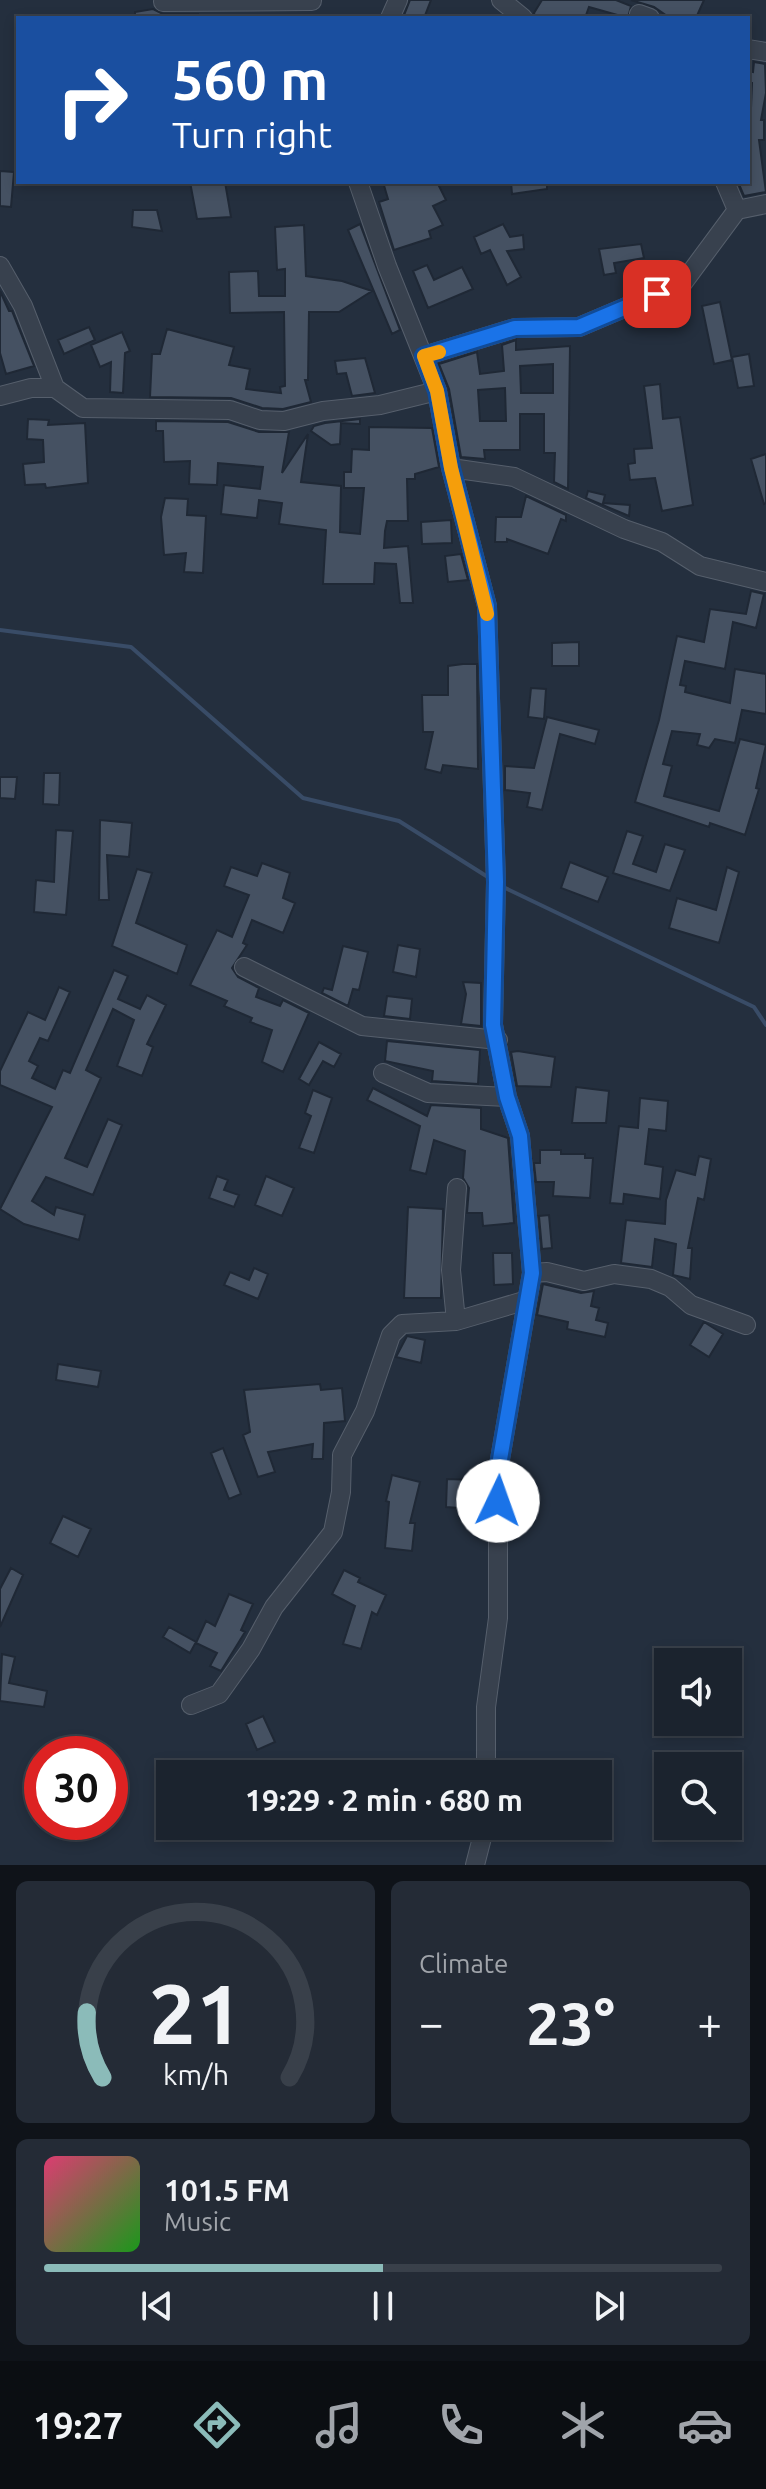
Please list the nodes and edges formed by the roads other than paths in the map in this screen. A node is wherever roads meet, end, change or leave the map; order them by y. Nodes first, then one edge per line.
1 (501, 0) edge
2 (163, 2) edge
3 (314, 6) edge
4 (521, 16) edge
5 (359, 184) edge
6 (726, 184) edge
7 (766, 204) edge
8 (737, 210) junction
9 (0, 266) edge
10 (424, 356) junction
11 (55, 388) junction
12 (437, 391) junction
13 (0, 396) edge
14 (451, 468) junction
15 (766, 582) edge
16 (244, 967) dead end
17 (498, 1040) junction
18 (383, 1073) dead end
19 (507, 1097) junction
20 (457, 1188) dead end
21 (532, 1273) junction
22 (527, 1300) junction
23 (456, 1321) junction
24 (746, 1325) dead end
25 (191, 1705) dead end
26 (486, 1760) edge
27 (481, 1840) edge
28 (475, 1865) edge

1 - 4 street
2 - 3 street
5 - 10 street
6 - 8 street
7 - 8 street
8 - 10 street
9 - 11 street
10 - 12 street
11 - 12 street
11 - 13 street
12 - 14 street
14 - 15 street
14 - 17 street
16 - 17 street
17 - 19 street
18 - 19 street
19 - 21 street
20 - 23 street
21 - 22 street
21 - 24 street
22 - 23 street
22 - 26 street
23 - 25 street
27 - 28 street

